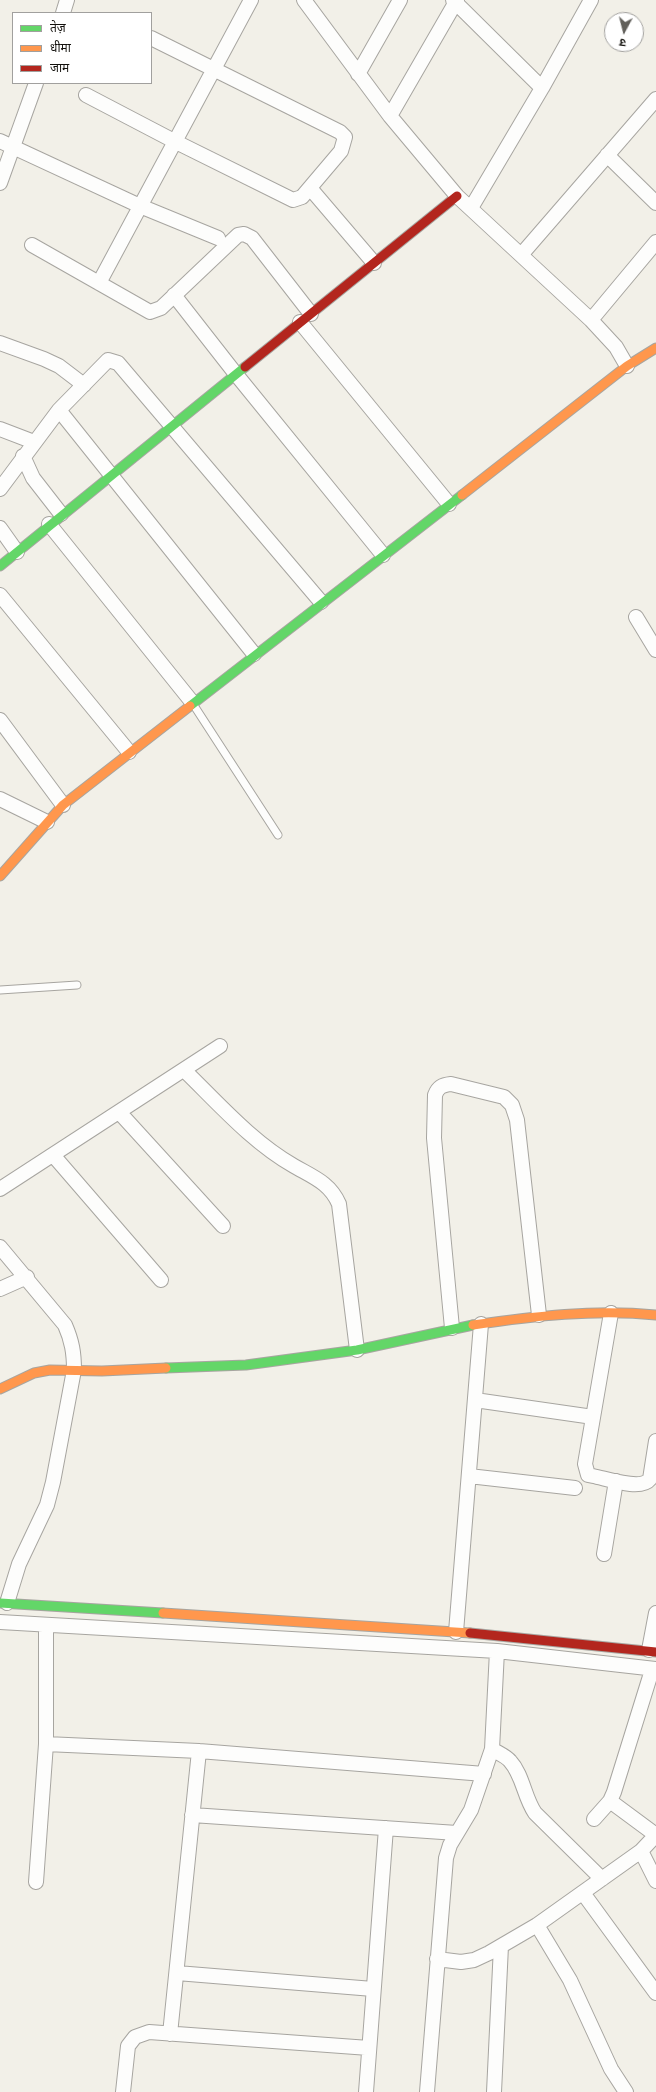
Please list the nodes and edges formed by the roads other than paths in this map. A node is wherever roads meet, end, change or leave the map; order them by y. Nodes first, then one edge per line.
1 (68, 0) edge
2 (251, 0) edge
3 (304, 0) edge
4 (400, 0) edge
5 (591, 0) edge
6 (455, 1) edge
7 (63, 12) edge
8 (152, 39) edge
9 (212, 69) junction
10 (358, 74) junction
11 (36, 84) edge
12 (542, 88) junction
13 (86, 95) dead end
14 (656, 99) edge
15 (390, 116) junction
16 (174, 141) junction
17 (6, 143) edge
18 (607, 155) junction
19 (0, 183) edge
20 (310, 188) junction
21 (458, 196) junction
22 (656, 203) edge
23 (140, 206) junction
24 (471, 208) junction
25 (218, 238) dead end
26 (656, 242) edge
27 (32, 245) dead end
28 (521, 255) junction
29 (374, 263) junction
30 (98, 283) junction
31 (174, 295) junction
32 (305, 318) junction
33 (591, 320) junction
34 (0, 343) edge
35 (656, 348) edge
36 (627, 366) junction
37 (235, 373) junction
38 (84, 385) junction
39 (59, 410) junction
40 (171, 425) junction
41 (0, 429) edge
42 (34, 442) junction
43 (23, 456) junction
44 (111, 474) junction
45 (0, 489) edge
46 (449, 504) junction
47 (61, 514) junction
48 (49, 524) junction
49 (0, 528) edge
50 (17, 552) junction
51 (383, 555) junction
52 (0, 566) edge
53 (0, 595) edge
54 (321, 602) junction
55 (636, 616) dead end
56 (656, 650) edge
57 (254, 654) junction
58 (192, 702) junction
59 (0, 720) edge
60 (129, 752) junction
61 (0, 799) edge
62 (63, 804) junction
63 (47, 822) junction
64 (278, 835) dead end
65 (0, 876) edge
66 (77, 985) dead end
67 (0, 990) edge
68 (220, 1046) dead end
69 (184, 1070) junction
70 (120, 1112) junction
71 (53, 1154) junction
72 (0, 1189) edge
73 (223, 1226) dead end
74 (0, 1247) edge
75 (27, 1277) junction
76 (161, 1280) dead end
77 (0, 1289) edge
78 (611, 1313) junction
79 (539, 1314) junction
80 (656, 1315) edge
81 (482, 1324) junction
82 (452, 1328) junction
83 (357, 1350) junction
84 (74, 1370) junction
85 (0, 1389) edge
86 (475, 1400) junction
87 (593, 1417) junction
88 (656, 1441) edge
89 (470, 1476) junction
90 (616, 1481) junction
91 (574, 1488) dead end
92 (604, 1554) dead end
93 (4, 1603) edge
94 (656, 1613) edge
95 (0, 1622) edge
96 (46, 1625) junction
97 (456, 1632) junction
98 (497, 1651) junction
99 (653, 1651) edge
100 (654, 1670) edge
101 (46, 1744) junction
102 (492, 1749) junction
103 (198, 1751) junction
104 (484, 1774) junction
105 (610, 1802) junction
106 (192, 1815) junction
107 (594, 1819) dead end
108 (386, 1828) junction
109 (457, 1833) junction
110 (656, 1835) edge
111 (641, 1851) junction
112 (602, 1879) junction
113 (656, 1881) edge
114 (36, 1882) dead end
115 (583, 1892) junction
116 (537, 1925) junction
117 (501, 1946) junction
118 (437, 1959) junction
119 (177, 1973) junction
120 (373, 1989) junction
121 (656, 1993) edge
122 (170, 2034) junction
123 (369, 2048) junction
124 (123, 2092) edge
125 (366, 2092) edge
126 (427, 2092) edge
127 (494, 2092) edge
128 (626, 2092) edge

1 - 7 street
2 - 9 street
3 - 10 street
4 - 10 street
5 - 12 street
6 - 12 street
6 - 15 street
8 - 9 street
9 - 16 street
9 - 20 street
10 - 15 street
11 - 17 street
12 - 24 street
13 - 16 street
14 - 18 street
15 - 21 street
16 - 20 street
16 - 23 street
17 - 19 street
17 - 23 street
18 - 22 street
18 - 28 street
20 - 29 street
21 - 24 street
21 - 29 street
23 - 25 street
23 - 30 street
24 - 28 street
26 - 33 street
27 - 30 street
28 - 33 street
29 - 32 street
30 - 31 street
31 - 32 street
31 - 37 street
32 - 37 street
32 - 46 street
33 - 36 street
34 - 38 street
35 - 36 street
36 - 46 street
37 - 40 street
37 - 51 street
38 - 39 street
38 - 40 street
39 - 42 street
39 - 44 street
40 - 44 street
40 - 54 street
41 - 42 street
42 - 43 street
43 - 45 street
43 - 47 street
44 - 47 street
44 - 57 street
46 - 51 street
47 - 48 street
48 - 50 street
48 - 58 street
49 - 50 street
50 - 52 street
51 - 54 street
53 - 60 street
54 - 57 street
55 - 56 street
57 - 58 street
58 - 60 street
58 - 64 lane
59 - 62 street
60 - 62 street
61 - 63 street
62 - 63 street
63 - 65 street
66 - 67 lane
68 - 69 street
69 - 70 street
69 - 83 street
70 - 71 street
70 - 73 street
71 - 72 street
71 - 76 street
74 - 75 street
75 - 77 street
75 - 84 street
78 - 79 street
78 - 80 street
78 - 87 street
79 - 81 street
79 - 82 street
81 - 82 street
81 - 86 street
82 - 83 street
83 - 84 street
84 - 85 street
84 - 93 street
86 - 87 street
86 - 89 street
87 - 90 street
88 - 90 street
89 - 91 street
89 - 97 street
90 - 92 street
93 - 97 street
94 - 99 street
95 - 96 street
96 - 98 street
96 - 101 street
97 - 99 street
98 - 100 street
98 - 102 street
100 - 105 street
101 - 103 street
101 - 114 street
102 - 104 street
102 - 112 street
103 - 104 street
103 - 106 street
104 - 109 street
105 - 107 street
105 - 110 street
106 - 108 street
106 - 119 street
108 - 109 street
108 - 120 street
109 - 118 street
110 - 111 street
111 - 112 street
111 - 113 street
112 - 115 street
115 - 116 street
115 - 121 street
116 - 117 street
116 - 128 street
117 - 118 street
117 - 127 street
118 - 126 street
119 - 120 street
119 - 122 street
120 - 123 street
122 - 123 street
122 - 124 street
123 - 125 street

